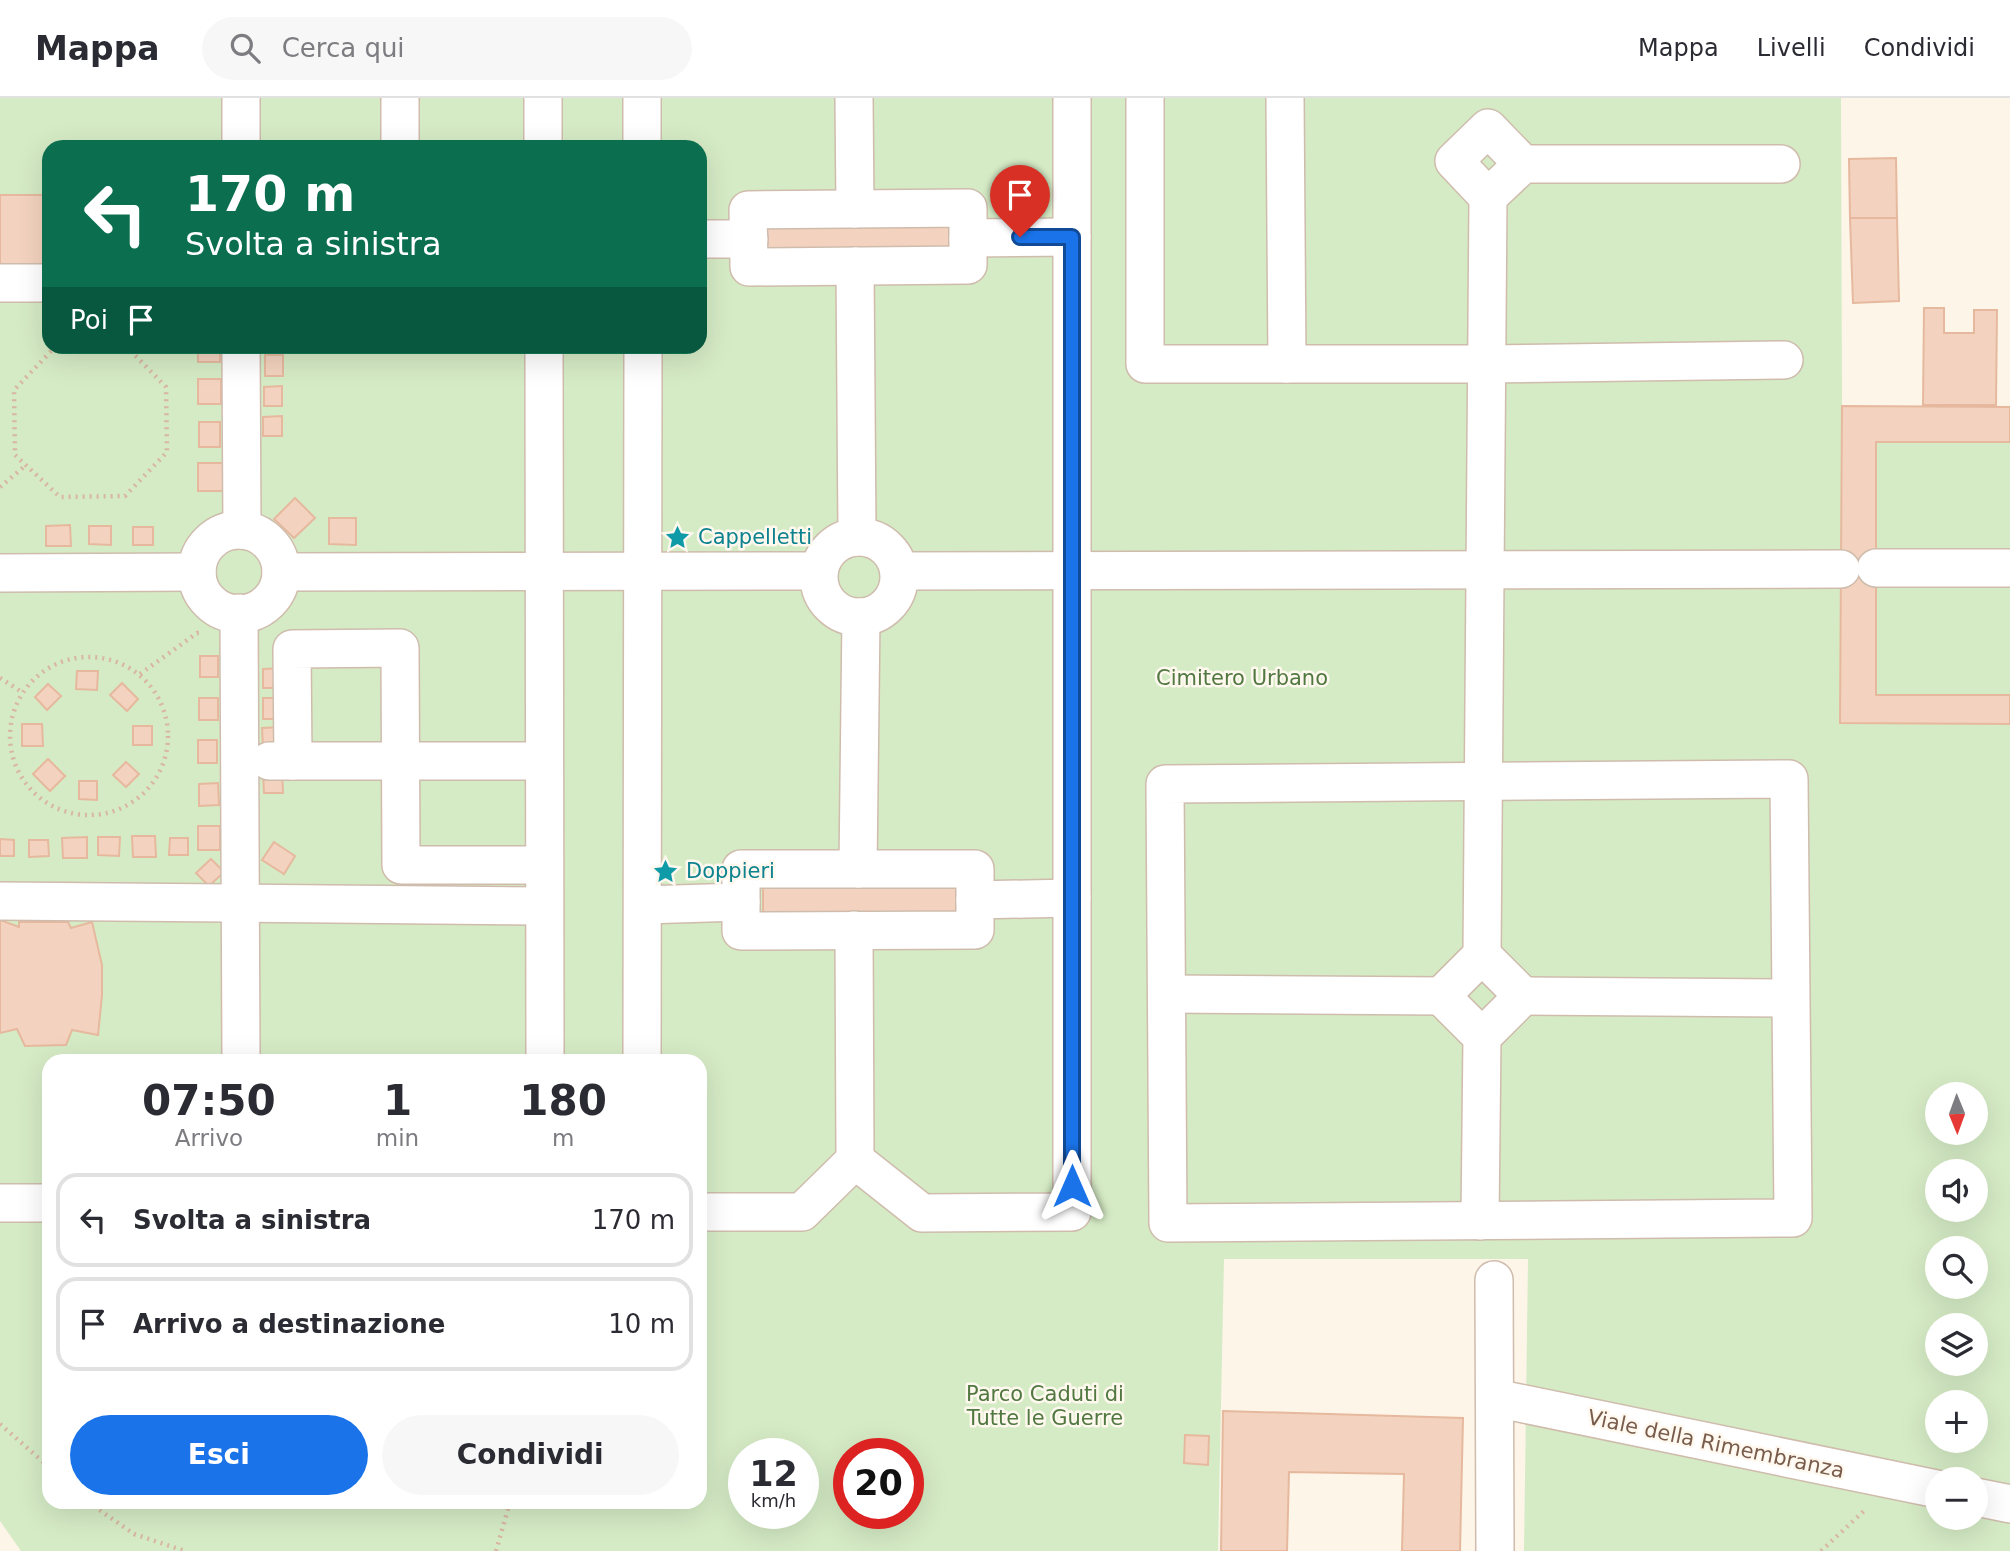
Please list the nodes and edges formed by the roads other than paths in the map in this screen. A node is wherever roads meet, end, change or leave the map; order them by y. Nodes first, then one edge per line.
1 (241, 98) edge
2 (400, 98) edge
3 (543, 98) edge
4 (642, 98) edge
5 (854, 98) edge
6 (1072, 98) edge
7 (1145, 98) edge
8 (1285, 98) edge
9 (1488, 113) edge
10 (241, 140) edge
11 (400, 140) edge
12 (543, 140) edge
13 (642, 140) edge
14 (1781, 163) dead end
15 (1523, 164) junction
16 (1489, 197) junction
17 (855, 209) junction
18 (1072, 237) junction
19 (968, 238) junction
20 (707, 239) edge
21 (749, 239) junction
22 (855, 266) junction
23 (0, 283) edge
24 (42, 284) edge
25 (241, 354) edge
26 (544, 354) edge
27 (643, 354) edge
28 (1784, 360) dead end
29 (1287, 364) junction
30 (1487, 364) junction
31 (242, 530) junction
32 (857, 537) junction
33 (2010, 568) edge
34 (1073, 570) junction
35 (1486, 570) junction
36 (544, 571) junction
37 (819, 571) junction
38 (899, 571) junction
39 (197, 572) junction
40 (281, 572) junction
41 (644, 572) junction
42 (0, 573) edge
43 (860, 617) junction
44 (239, 634) junction
45 (292, 653) junction
46 (240, 760) junction
47 (293, 761) junction
48 (401, 761) junction
49 (544, 761) junction
50 (1484, 782) junction
51 (544, 865) junction
52 (858, 869) junction
53 (1072, 898) junction
54 (975, 900) junction
55 (0, 901) edge
56 (741, 902) junction
57 (240, 903) junction
58 (643, 905) junction
59 (544, 906) junction
60 (854, 930) junction
61 (1482, 955) junction
62 (1167, 994) junction
63 (1441, 996) junction
64 (1523, 996) junction
65 (1790, 998) junction
66 (1482, 1037) junction
67 (241, 1054) edge
68 (545, 1054) edge
69 (642, 1054) edge
70 (855, 1160) junction
71 (0, 1203) edge
72 (42, 1203) edge
73 (707, 1212) edge
74 (1480, 1221) junction
75 (1494, 1280) dead end
76 (1495, 1398) junction
77 (1925, 1487) edge
78 (1988, 1499) edge
79 (2010, 1504) edge
80 (1495, 1551) edge

1 - 10 street
2 - 11 street
3 - 12 street
4 - 13 street
5 - 17 street
6 - 18 street
7 - 29 street
8 - 29 street
9 - 15 street
9 - 16 street
14 - 15 street
15 - 16 street
16 - 30 street
17 - 19 street
17 - 21 street
18 - 19 street
18 - 34 street
19 - 22 street
20 - 21 street
21 - 22 street
22 - 32 street
23 - 24 street
25 - 31 street
26 - 36 street
27 - 41 street
28 - 30 street
29 - 30 street
30 - 35 street
31 - 39 street
31 - 40 street
32 - 37 street
32 - 38 street
33 - 35 street
34 - 35 street
34 - 38 street
34 - 53 street
35 - 50 street
36 - 40 street
36 - 41 street
36 - 49 street
37 - 41 street
37 - 43 street
38 - 43 street
39 - 42 street
39 - 44 street
40 - 44 street
41 - 58 street
43 - 52 street
44 - 45 street
44 - 46 street
45 - 47 street
45 - 48 street
46 - 47 street
46 - 57 street
47 - 48 street
48 - 49 street
48 - 51 street
49 - 51 street
50 - 61 street
50 - 62 street
50 - 65 street
51 - 59 street
52 - 54 street
52 - 56 street
53 - 54 street
53 - 70 street
54 - 60 street
55 - 57 street
56 - 58 street
56 - 60 street
57 - 59 street
57 - 67 street
58 - 69 street
59 - 68 street
60 - 70 street
61 - 63 street
61 - 64 street
62 - 63 street
62 - 74 street
63 - 66 street
64 - 65 street
64 - 66 street
65 - 74 street
66 - 74 street
70 - 73 street
71 - 72 street
75 - 76 street
76 - 77 street, Viale della Rimembranza
76 - 80 street
78 - 79 street

